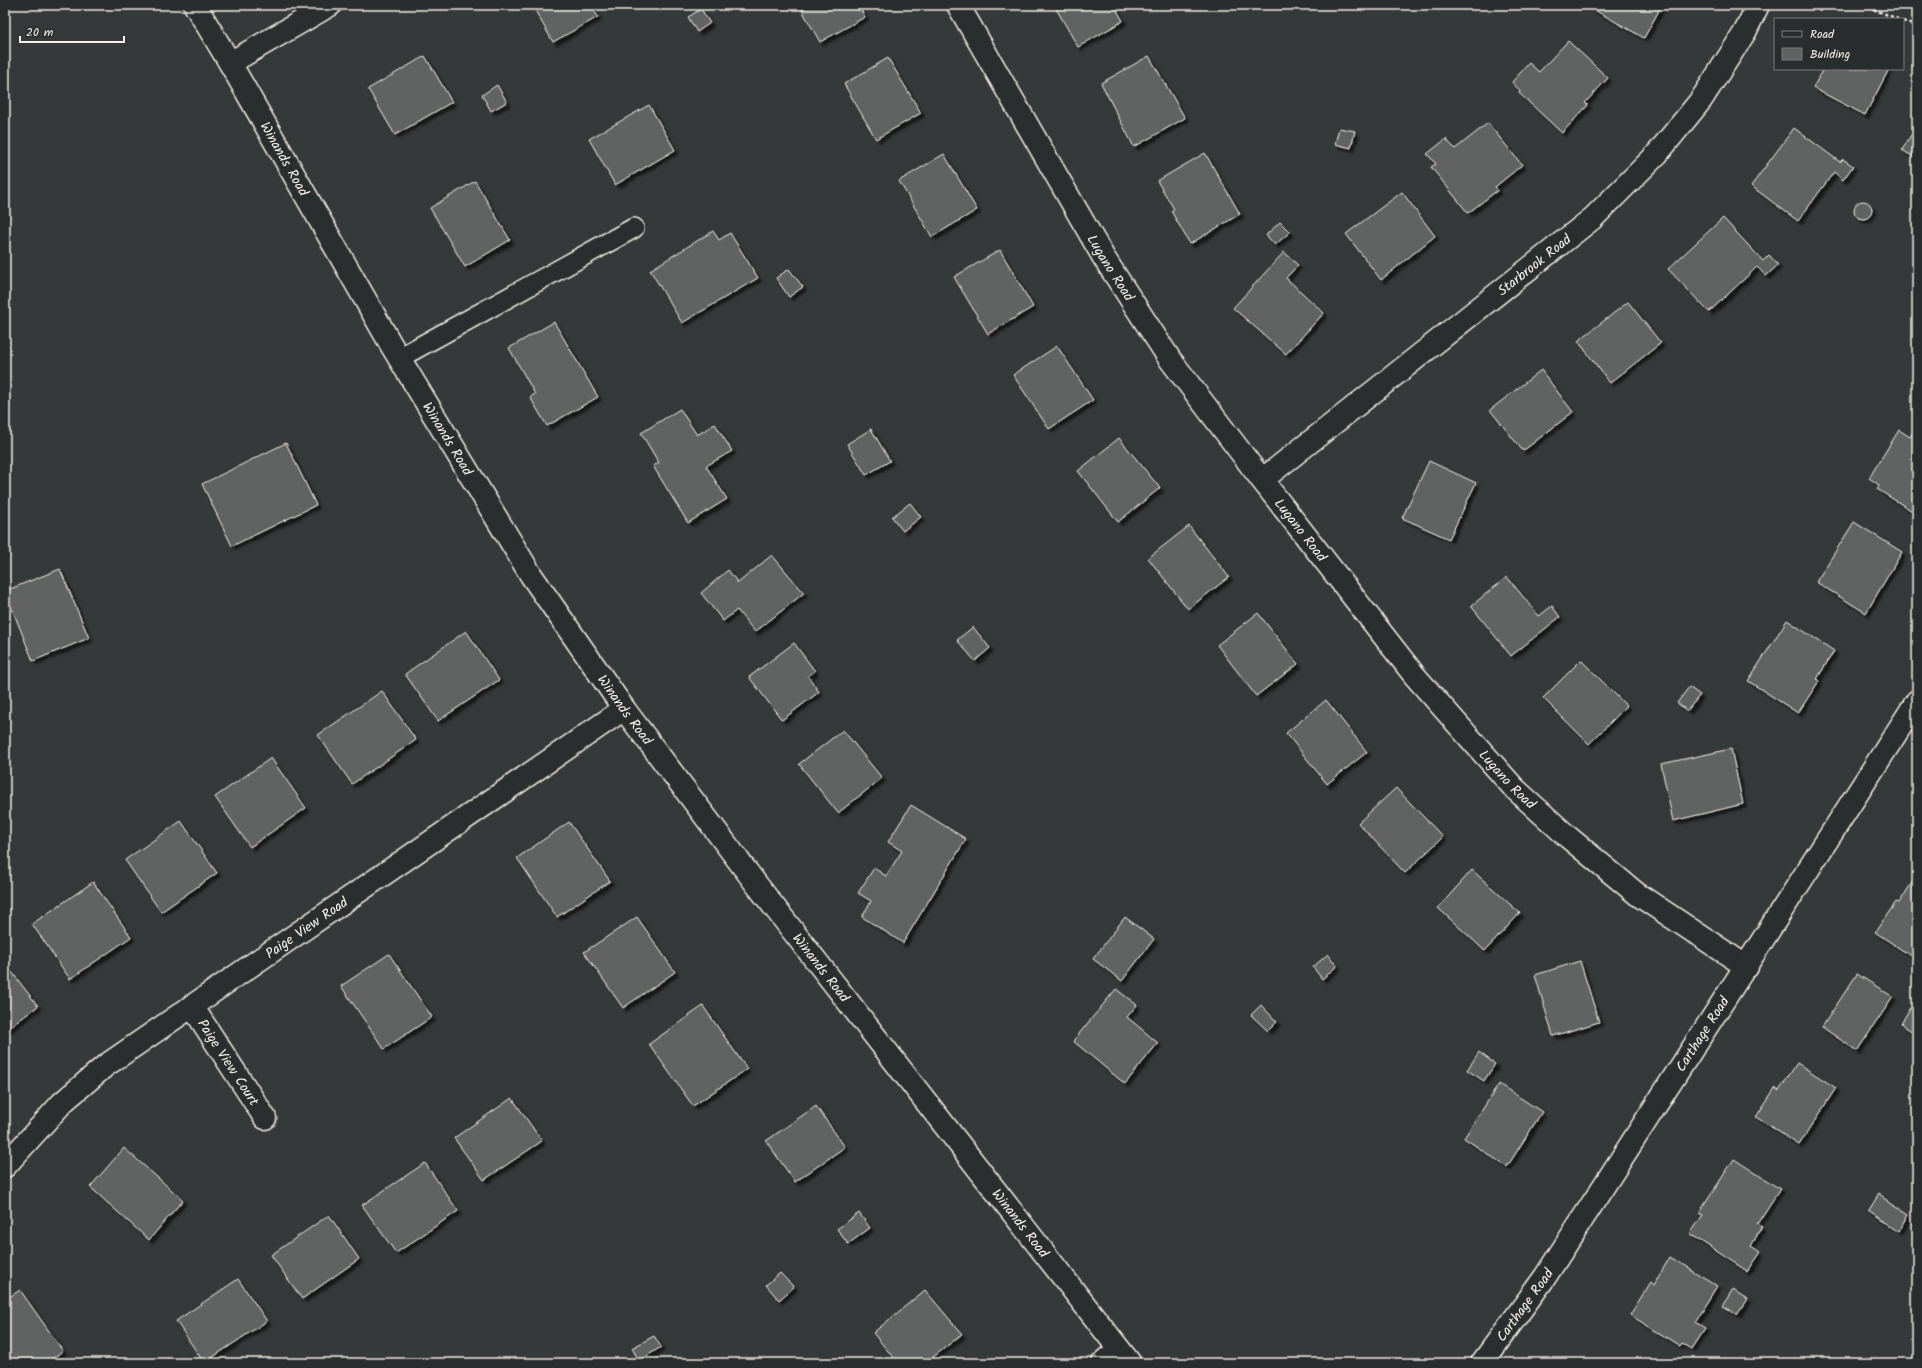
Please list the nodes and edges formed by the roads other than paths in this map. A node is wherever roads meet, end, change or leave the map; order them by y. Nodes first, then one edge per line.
1 (195, 5) edge
2 (330, 5) edge
3 (958, 5) edge
4 (1758, 5) edge
5 (230, 62) junction
6 (634, 228) dead end
7 (400, 358) junction
8 (1262, 480) junction
9 (1917, 701) edge
10 (624, 709) junction
11 (1747, 966) junction
12 (192, 1006) junction
13 (264, 1118) dead end
14 (5, 1166) edge
15 (1117, 1359) edge
16 (1482, 1363) edge

1 - 5 street, Winands Road
2 - 5 street
3 - 8 street, Lugano Road
4 - 8 street, Starbrook Road
5 - 7 street, Winands Road
6 - 7 lane
7 - 10 street, Winands Road
8 - 11 street, Lugano Road
9 - 11 street, Carthage Road
10 - 12 street, Paige View Road
10 - 15 street, Winands Road
11 - 16 street, Carthage Road
12 - 13 street, Paige View Court
12 - 14 street, Paige View Road

